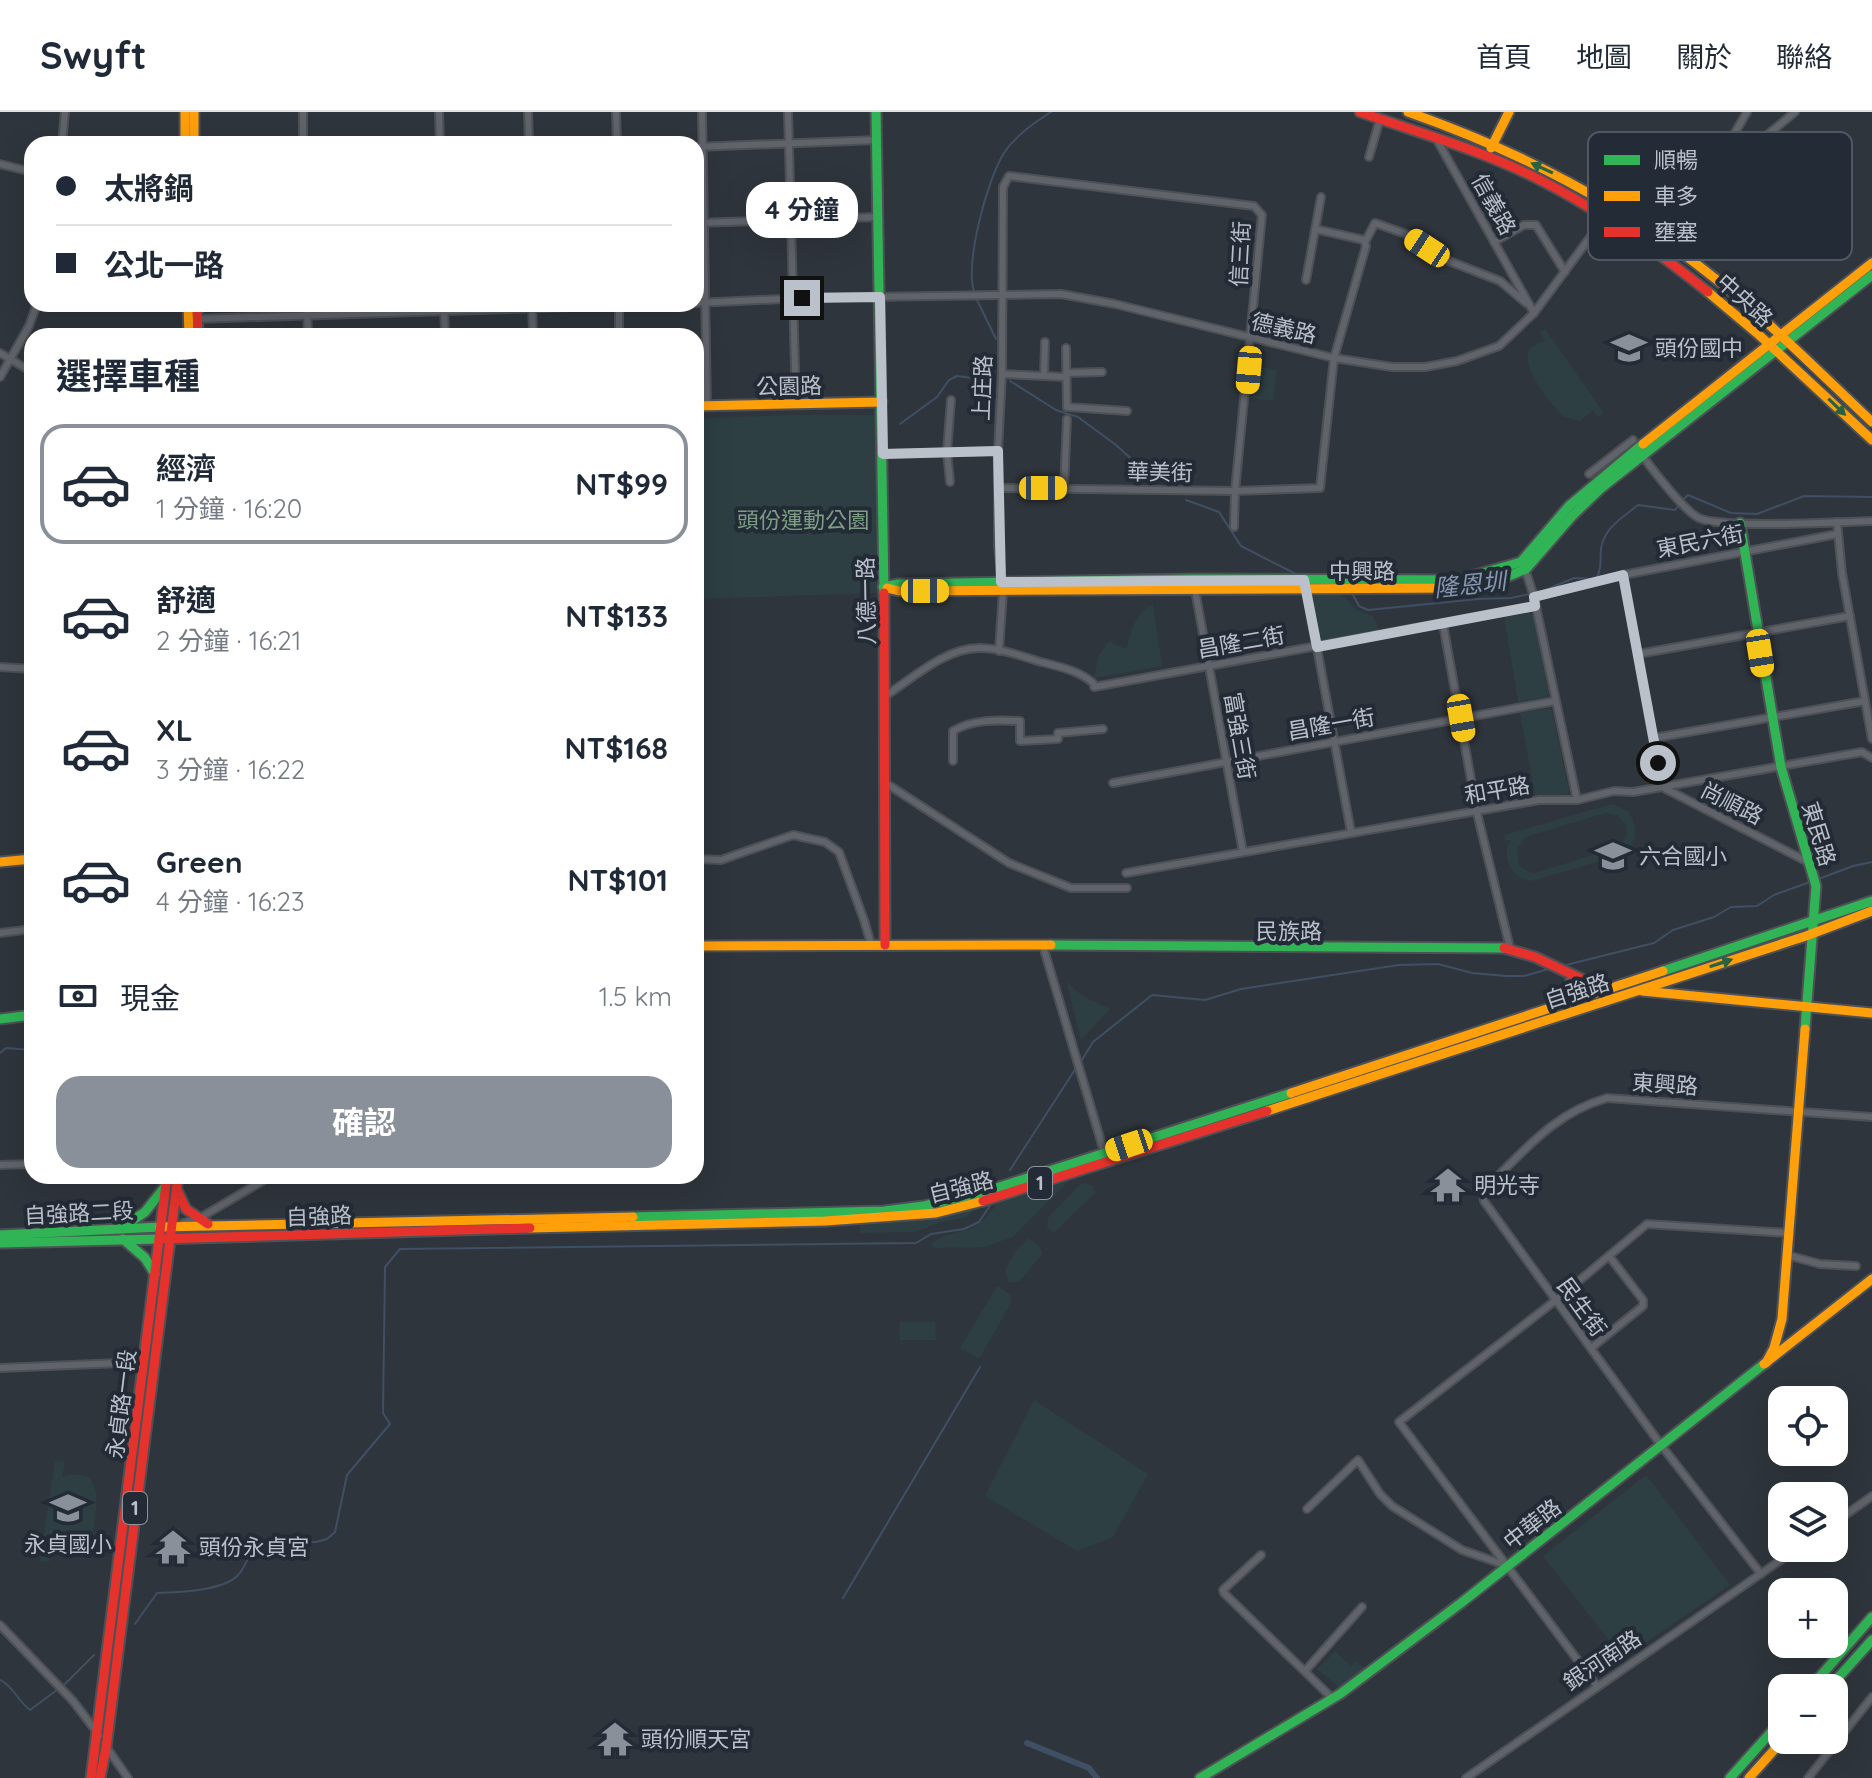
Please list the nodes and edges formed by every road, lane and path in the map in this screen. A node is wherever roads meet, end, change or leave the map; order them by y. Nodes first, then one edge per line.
1 (65, 112) edge
2 (185, 112) edge
3 (194, 112) edge
4 (303, 112) edge
5 (439, 112) edge
6 (528, 112) edge
7 (616, 112) edge
8 (702, 112) edge
9 (788, 112) edge
10 (876, 112) edge
11 (1360, 112) edge
12 (1408, 112) edge
13 (1509, 112) edge
14 (1747, 112) edge
15 (1795, 112) edge
16 (1425, 115) edge
17 (1380, 119) junction
18 (1735, 132) edge
19 (1771, 132) edge
20 (63, 136) edge
21 (185, 136) edge
22 (194, 136) edge
23 (303, 136) edge
24 (440, 136) edge
25 (529, 136) edge
26 (617, 136) edge
27 (700, 136) edge
28 (877, 140) junction
29 (1437, 140) junction
30 (789, 142) junction
31 (1493, 145) junction
32 (704, 147) edge
33 (1487, 156) junction
34 (1369, 157) dead end
35 (0, 164) edge
36 (24, 170) edge
37 (1009, 176) joint
38 (1588, 192) edge
39 (1321, 197) dead end
40 (1588, 207) edge
41 (878, 217) junction
42 (791, 220) junction
43 (704, 223) edge
44 (1315, 229) junction
45 (1588, 240) edge
46 (1364, 241) junction
47 (1494, 242) junction
48 (1669, 260) edge
49 (1688, 260) edge
50 (1872, 263) edge
51 (1565, 272) junction
52 (1872, 275) edge
53 (1306, 280) dead end
54 (1845, 290) junction
55 (1002, 294) junction
56 (880, 297) junction
57 (792, 299) junction
58 (704, 302) edge
59 (1528, 306) junction
60 (197, 312) edge
61 (366, 312) edge
62 (1534, 313) junction
63 (307, 315) junction
64 (197, 319) junction
65 (198, 328) edge
66 (308, 328) edge
67 (24, 332) edge
68 (1252, 339) junction
69 (1783, 339) junction
70 (1045, 342) dead end
71 (1066, 348) dead end
72 (1772, 348) junction
73 (0, 353) edge
74 (1334, 358) junction
75 (11, 360) junction
76 (704, 361) edge
77 (24, 367) edge
78 (1102, 372) dead end
79 (1002, 374) junction
80 (1066, 375) junction
81 (1044, 376) junction
82 (0, 377) edge
83 (951, 400) dead end
84 (882, 402) junction
85 (796, 404) junction
86 (707, 406) joint
87 (1127, 411) dead end
88 (1067, 419) dead end
89 (1872, 422) edge
90 (1872, 440) edge
91 (1638, 448) junction
92 (998, 451) junction
93 (947, 452) junction
94 (883, 454) junction
95 (1589, 474) dead end
96 (950, 482) dead end
97 (1000, 488) junction
98 (1064, 488) junction
99 (1235, 491) junction
100 (1872, 521) edge
101 (1837, 522) junction
102 (1740, 523) junction
103 (1234, 527) dead end
104 (1837, 534) junction
105 (1744, 550) junction
106 (1527, 575) dead end
107 (1623, 575) junction
108 (1194, 584) junction
109 (1305, 584) junction
110 (1002, 586) junction
111 (883, 587) junction
112 (1533, 596) junction
113 (1535, 606) junction
114 (1850, 616) junction
115 (1443, 624) junction
116 (1757, 633) junction
117 (1317, 647) junction
118 (999, 651) junction
119 (1638, 654) junction
120 (1209, 666) junction
121 (0, 667) edge
122 (24, 668) edge
123 (885, 696) junction
124 (1555, 701) junction
125 (1865, 701) junction
126 (1771, 717) junction
127 (1461, 718) junction
128 (1103, 729) dead end
129 (1654, 738) junction
130 (1872, 740) edge
131 (1335, 742) junction
132 (1862, 752) junction
133 (1872, 758) edge
134 (953, 761) dead end
135 (1226, 762) junction
136 (1781, 767) junction
137 (884, 782) junction
138 (1113, 783) dead end
139 (1662, 787) junction
140 (1577, 800) junction
141 (1477, 813) junction
142 (1351, 832) junction
143 (1243, 852) junction
144 (704, 859) edge
145 (24, 860) edge
146 (0, 862) edge
147 (1809, 865) junction
148 (1126, 873) dead end
149 (1127, 888) dead end
150 (1872, 901) edge
151 (1872, 911) edge
152 (1814, 921) junction
153 (24, 930) edge
154 (0, 933) edge
155 (1813, 933) junction
156 (871, 944) junction
157 (885, 945) junction
158 (704, 946) edge
159 (1043, 946) junction
160 (1510, 948) junction
161 (1567, 974) junction
162 (1604, 991) junction
163 (1637, 991) junction
164 (1559, 1006) junction
165 (1806, 1006) junction
166 (1872, 1013) edge
167 (24, 1016) edge
168 (0, 1019) edge
169 (1406, 1060) junction
170 (1799, 1111) junction
171 (1872, 1117) edge
172 (1105, 1158) junction
173 (24, 1164) edge
174 (0, 1165) edge
175 (170, 1184) edge
176 (171, 1184) edge
177 (172, 1184) edge
178 (173, 1184) edge
179 (257, 1184) edge
180 (1487, 1187) joint
181 (198, 1219) junction
182 (172, 1226) junction
183 (214, 1226) junction
184 (160, 1227) junction
185 (1788, 1233) junction
186 (0, 1235) edge
187 (120, 1235) junction
188 (170, 1237) junction
189 (159, 1239) junction
190 (0, 1243) edge
191 (1787, 1255) junction
192 (1609, 1256) junction
193 (1856, 1266) dead end
194 (156, 1275) junction
195 (1872, 1279) edge
196 (1556, 1300) junction
197 (1591, 1348) junction
198 (149, 1362) junction
199 (1766, 1363) junction
200 (0, 1368) edge
201 (1661, 1445) junction
202 (138, 1455) junction
203 (1872, 1496) edge
204 (1307, 1509) dead end
205 (1848, 1513) edge
206 (1261, 1555) dead end
207 (1778, 1562) edge
208 (1508, 1566) junction
209 (1761, 1574) junction
210 (1362, 1607) dead end
211 (1872, 1617) edge
212 (0, 1625) edge
213 (1872, 1640) edge
214 (1305, 1671) junction
215 (1822, 1674) edge
216 (1842, 1674) edge
217 (1597, 1686) junction
218 (1872, 1697) edge
219 (1333, 1699) junction
220 (98, 1735) junction
221 (1768, 1736) edge
222 (106, 1748) junction
223 (1770, 1754) edge
224 (91, 1778) edge
225 (100, 1778) edge
226 (128, 1778) edge
227 (1200, 1778) edge
228 (1466, 1778) edge
229 (1730, 1778) edge
230 (1749, 1778) edge
231 (1808, 1778) edge

1 - 20 street
2 - 21 main road
3 - 22 main road
4 - 23 street
5 - 24 street
6 - 25 street
7 - 26 street
8 - 27 street
9 - 30 street
10 - 28 main road, 八德一路
11 - 17 main road, 中央路
12 - 16 main road, 中央路
13 - 31 main road
14 - 18 street
15 - 19 street
16 - 29 main road, 信義路
16 - 31 main road, 中央路
17 - 29 main road, 中央路
17 - 34 street
28 - 30 street
28 - 41 main road, 八德一路
29 - 33 main road, 中央路
29 - 47 street, 信義路
30 - 32 street
30 - 42 street
31 - 33 main road
38 -> 31 main road, 中央路
33 - 40 main road, 中央路
35 - 36 street
37 - 55 street, 上庄路
37 - 68 street, 信三街
39 - 44 street
41 - 42 street
41 - 56 main road, 八德一路
42 - 43 street
42 - 57 street
44 - 46 street
44 - 53 street
45 - 51 street, 德義路
46 - 59 street
46 - 74 street
47 - 51 street
47 - 59 street, 信義路
48 - 72 main road, 中央路
49 - 69 main road, 中央路
50 - 54 main road, 中興路
51 - 62 street, 德義路
52 - 54 main road, 中興路
54 - 69 main road, 中興路
55 - 56 street, 德義路
55 - 68 street, 德義路
55 - 79 street, 上庄路
56 - 57 street, 德義路
56 - 84 main road, 八德一路
57 - 58 street, 德義路
57 - 85 street
59 - 62 street, 信義路
60 - 64 main road
61 - 63 street
62 - 74 street, 德義路
63 - 64 street
63 - 66 street
64 - 65 main road
67 - 75 street
68 - 74 street, 德義路
68 - 99 street, 信三街
69 - 72 main road, 中興路
69 - 89 main road, 中央路
70 - 81 street
71 - 80 street
72 -> 90 main road, 中央路
72 - 91 main road, 中興路
73 - 75 street
74 - 99 street, 華美街
75 - 77 street
75 - 82 street
76 - 86 street
78 - 80 street
79 - 81 street
79 - 92 street, 上庄路
80 - 81 street
80 - 87 street
83 - 93 street
84 - 85 main road, 公園路
84 - 94 main road, 八德一路
85 - 86 main road, 公園路
88 - 98 street
91 - 95 street
91 - 102 street
91 - 109 main road, 中興路
92 - 93 street
92 - 97 street, 上庄路
93 - 94 street
93 - 96 street
94 - 111 main road, 八德一路
97 - 98 street, 華美街
97 - 110 street, 上庄路
98 - 99 street, 華美街
99 - 103 street, 信三街
100 - 101 street
101 - 102 street
101 - 104 street
102 - 105 main road, 東民路
104 - 105 street, 東民六街
104 - 114 street
105 - 107 street, 東民六街
105 - 116 main road, 東民路
106 - 112 street
107 - 112 street, 東民六街
107 - 119 street
108 - 109 main road, 中興路
108 - 110 main road, 中興路
108 - 120 street, 富強三街
109 - 117 street
110 - 111 main road, 中興路
110 - 118 street, 上庄路
111 - 123 main road, 八德一路
112 - 113 street
113 - 115 street, 昌隆二街
113 - 124 street
114 - 116 street
114 - 125 street
115 - 117 street, 昌隆二街
115 - 127 street
116 - 119 street
116 - 126 main road, 東民路
117 - 120 street, 昌隆二街
117 - 131 street
118 - 120 street, 昌隆二街
118 - 123 street
119 - 129 street
120 - 135 street, 富強三街
121 - 122 street
123 - 137 main road, 八德一路
124 - 127 street, 昌隆一街
124 - 140 street
125 - 126 street
125 - 130 street
126 - 129 street
126 - 136 main road, 東民路
127 - 131 street, 昌隆一街
127 - 141 street
128 - 134 street
129 - 139 street
130 - 132 street
131 - 135 street, 昌隆一街
131 - 142 street
132 - 133 street
132 - 136 street, 和平路
135 - 138 street, 昌隆一街
135 - 143 street, 富強三街
136 - 139 street, 和平路
136 - 147 main road, 東民路
137 - 149 street
137 - 157 main road, 八德一路
139 - 140 street, 和平路
139 - 147 street, 尚順路
140 - 141 street, 和平路
141 - 142 street, 和平路
141 - 160 street
142 - 143 street, 和平路
143 - 148 street, 和平路
144 - 156 street
145 - 146 main road
147 - 152 main road, 東民路
150 - 152 main road, 自強路 / 1
151 - 155 main road, 自強路 / 1
152 - 155 main road, 東民路
152 - 162 main road, 自強路 / 1
153 - 154 street
163 -> 155 main road, 自強路 / 1
155 - 165 main road, 東民路
156 - 157 main road, 民族路
156 - 158 main road, 民族路
157 - 159 main road, 民族路
159 - 160 main road, 民族路
159 - 172 street
160 - 161 main road, 民族路
161 - 162 main road, 民族路
161 - 164 street
162 - 163 main road, 民族路
162 - 164 main road, 自強路 / 1
163 - 165 main road, 民族路
163 - 169 main road, 自強路 / 1
164 - 169 main road, 自強路 / 1
165 - 166 main road, 民族路
165 - 170 main road, 東民路
167 - 168 main road
169 - 172 main road, 自強路 / 1
170 - 171 street, 東興路
170 - 180 street, 東興路
170 - 185 main road, 東民路
172 - 183 main road, 自強路 / 1
172 - 188 main road, 自強路 / 1
173 - 174 street
175 - 187 main road
176 - 184 main road, 永貞路一段
177 - 182 main road
178 - 181 main road
179 - 181 street
180 - 196 street, 民生街
181 - 182 street
181 - 183 main road
182 - 183 main road, 自強路 / 1
182 - 184 main road, 自強路 / 1
182 - 188 main road, 永貞路一段
184 - 187 main road, 自強路二段
184 - 189 main road, 永貞路一段 / 1
185 - 191 main road, 東民路
185 - 192 street
186 - 187 main road, 自強路二段
187 - 189 main road, 自強路二段
187 - 190 main road, 自強路二段
187 - 194 main road
188 - 189 main road, 自強路 / 1
188 - 198 main road, 永貞路一段 / 1
189 - 194 main road, 永貞路一段 / 1
191 - 193 street
191 - 199 main road, 東民路
192 - 196 street
192 - 197 street
194 - 198 main road, 永貞路一段 / 1
195 - 199 main road, 中華路
196 - 197 street, 民生街
196 - 208 street
197 - 201 street, 民生街
198 - 200 street
198 - 202 main road, 永貞路一段 / 1
199 - 201 main road, 中華路
201 - 208 main road, 中華路
201 - 209 street, 民生街
202 - 220 main road, 永貞路一段 / 1
202 - 222 main road, 永貞路一段 / 1
203 - 205 street
204 - 208 street
206 - 214 street
207 - 209 street, 銀河南路
208 - 217 street
208 - 219 main road, 中華路
209 - 217 street, 銀河南路
210 - 214 street
211 - 215 main road
212 - 220 street
213 - 216 main road
214 - 219 street
217 - 228 street, 銀河南路
218 - 231 street
219 - 227 main road, 中華路
220 - 222 street
220 - 224 main road, 永貞路一段 / 1
221 - 229 main road
222 - 225 main road, 永貞路一段 / 1
222 - 226 street
223 - 230 main road

